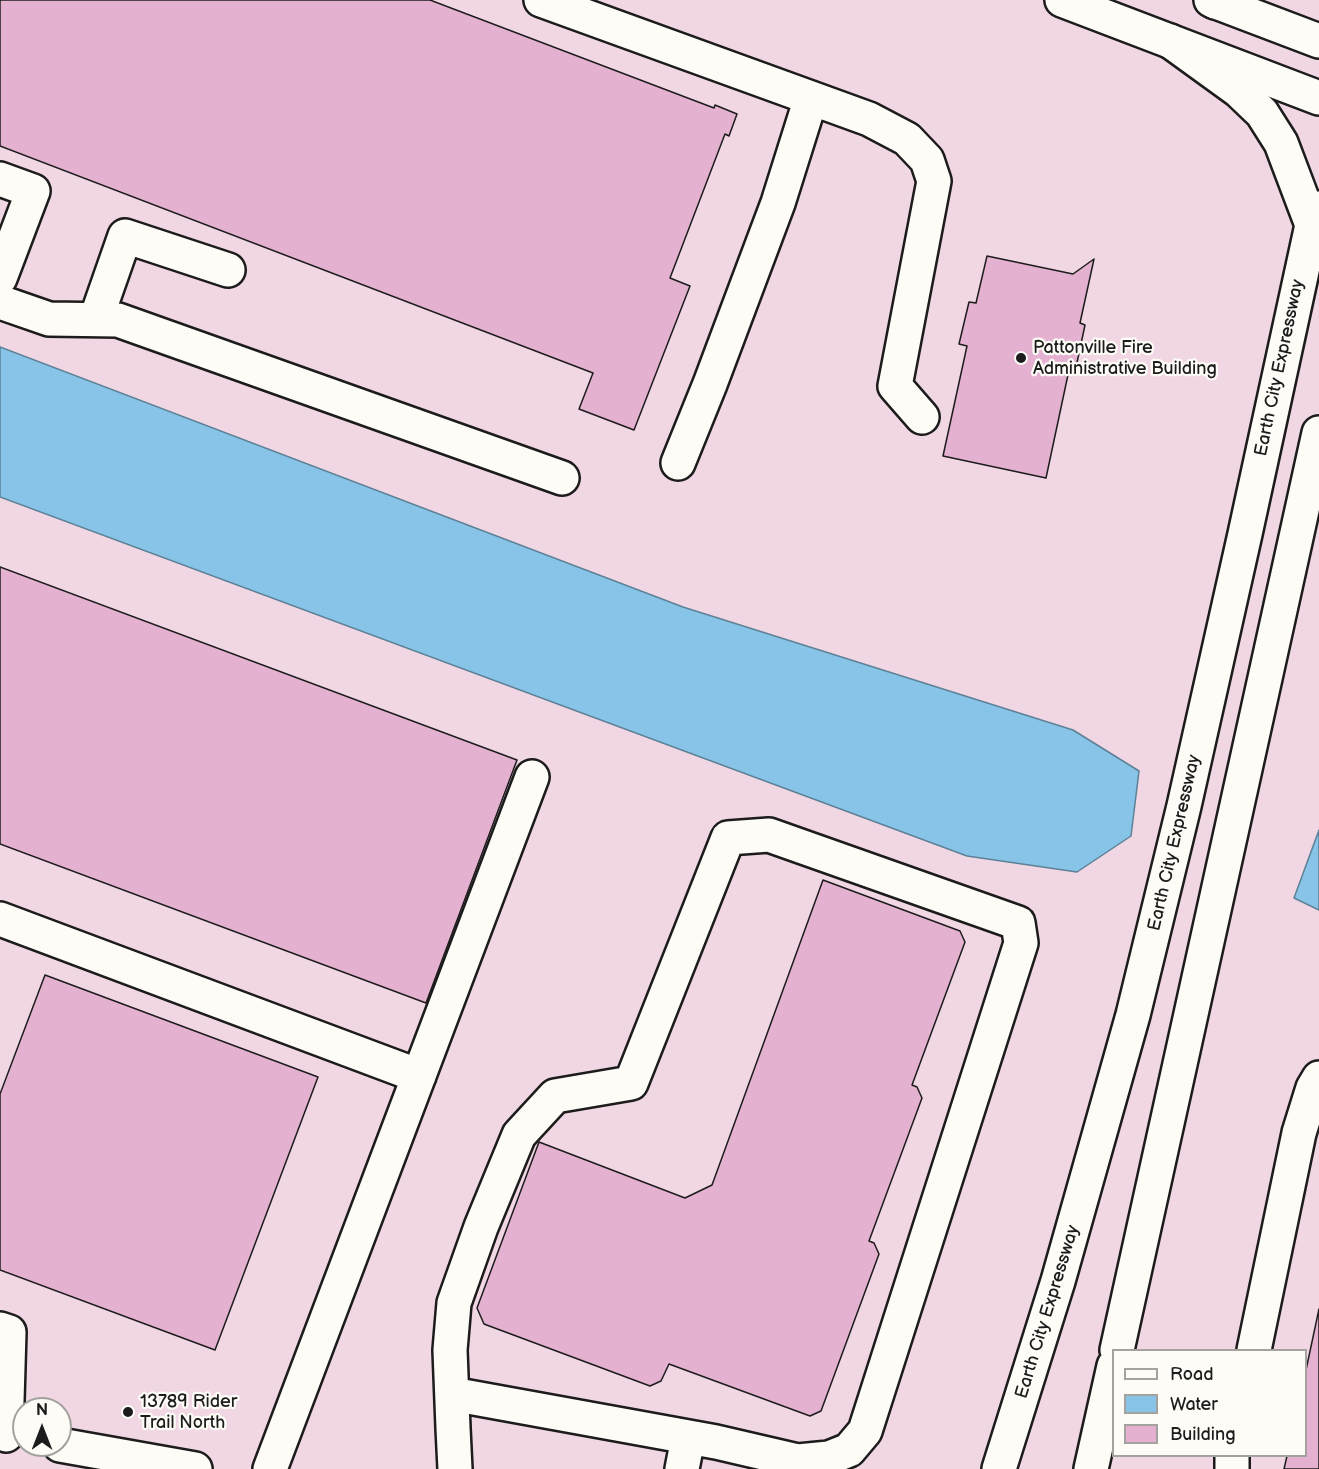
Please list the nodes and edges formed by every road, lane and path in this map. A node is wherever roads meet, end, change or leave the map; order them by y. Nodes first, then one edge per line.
1 (541, 0) edge
2 (1062, 0) edge
3 (1216, 1) edge
4 (1170, 41) junction
5 (1319, 41) edge
6 (811, 98) junction
7 (1319, 98) edge
8 (0, 179) edge
9 (1315, 217) edge
10 (228, 270) dead end
11 (0, 278) edge
12 (0, 302) edge
13 (96, 319) junction
14 (922, 417) dead end
15 (1319, 433) edge
16 (678, 463) dead end
17 (562, 478) dead end
18 (532, 777) dead end
19 (0, 919) edge
20 (419, 1076) junction
21 (1319, 1078) edge
22 (0, 1329) edge
23 (1117, 1349) edge
24 (1254, 1349) edge
25 (1112, 1371) edge
26 (452, 1394) junction
27 (1103, 1414) junction
28 (10, 1435) edge
29 (685, 1453) edge
30 (72, 1454) edge
31 (176, 1467) edge
32 (270, 1469) edge
33 (455, 1469) edge
34 (999, 1469) edge
35 (1091, 1469) edge
36 (1112, 1469) edge

1 - 6 main road
2 - 4 main road
3 - 5 main road
4 - 7 main road
4 - 9 main road
6 - 14 main road
6 - 16 main road
8 - 11 main road
9 - 34 main road, Earth City Expressway
10 - 13 main road
12 - 13 main road
13 - 17 main road
15 - 23 main road
18 - 20 main road
19 - 20 main road
20 - 32 main road
21 - 24 main road
22 - 28 main road
25 - 27 main road
26 - 29 main road
26 - 29 main road
26 - 33 main road
27 - 35 main road
27 - 36 main road
30 - 31 main road

